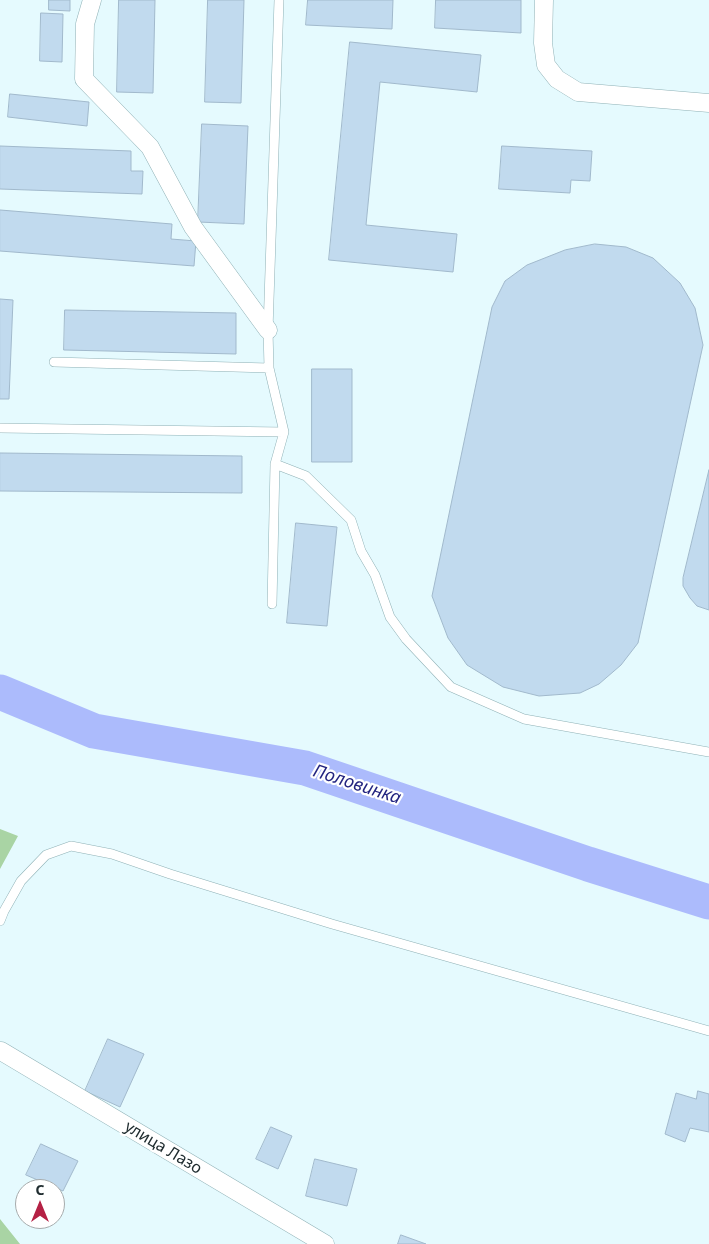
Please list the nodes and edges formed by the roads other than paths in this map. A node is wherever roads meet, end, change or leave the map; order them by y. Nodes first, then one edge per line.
1 (92, 0) edge
2 (279, 0) edge
3 (544, 0) edge
4 (709, 103) edge
5 (268, 330) junction
6 (54, 362) dead end
7 (269, 368) junction
8 (0, 428) edge
9 (284, 432) junction
10 (276, 464) junction
11 (272, 604) dead end
12 (709, 752) edge
13 (0, 921) edge
14 (709, 1031) edge
15 (1, 1050) edge
16 (325, 1244) edge

1 - 5 street
2 - 5 lane
3 - 4 street
5 - 7 lane
6 - 7 lane
7 - 9 lane
8 - 9 lane
9 - 10 lane
10 - 11 lane
10 - 12 lane
13 - 14 lane
15 - 16 street, улица Лазо

